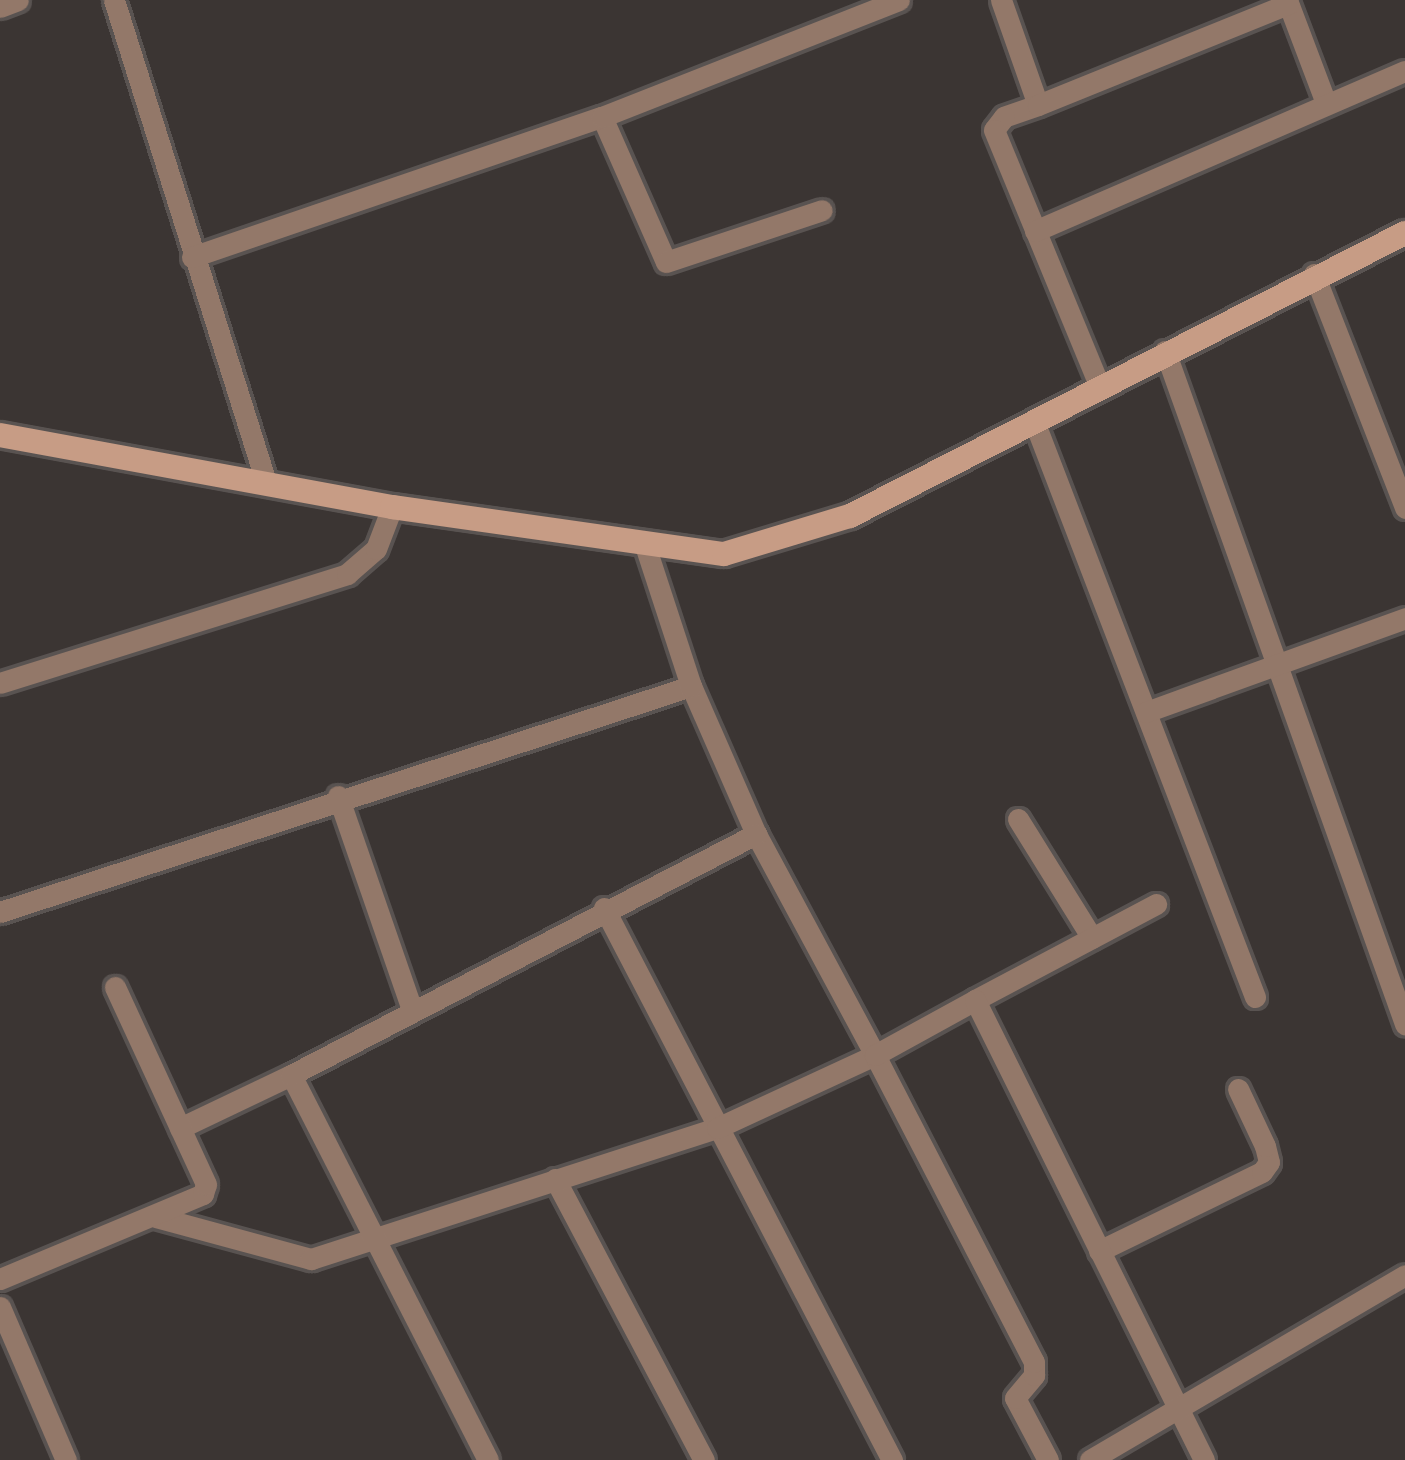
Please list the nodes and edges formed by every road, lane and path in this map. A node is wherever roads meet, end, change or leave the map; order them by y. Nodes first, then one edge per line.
1 (18, 0) edge
2 (114, 0) edge
3 (898, 0) edge
4 (1001, 0) edge
5 (1287, 2) edge
6 (0, 7) edge
7 (1405, 71) edge
8 (1326, 103) junction
9 (1038, 105) junction
10 (602, 117) junction
11 (822, 210) dead end
12 (1035, 230) junction
13 (1405, 233) edge
14 (192, 257) junction
15 (1314, 274) junction
16 (1165, 351) junction
17 (1099, 385) junction
18 (1034, 421) junction
19 (0, 435) edge
20 (266, 482) junction
21 (392, 507) junction
22 (1405, 508) edge
23 (646, 548) junction
24 (1405, 618) edge
25 (1274, 666) junction
26 (0, 683) edge
27 (691, 686) junction
28 (1146, 712) junction
29 (338, 796) junction
30 (1018, 819) dead end
31 (757, 833) junction
32 (1156, 904) dead end
33 (604, 908) junction
34 (0, 911) edge
35 (1092, 938) junction
36 (115, 987) dead end
37 (1256, 997) dead end
38 (975, 1000) junction
39 (411, 1007) junction
40 (1405, 1024) edge
41 (875, 1055) junction
42 (291, 1075) junction
43 (1238, 1089) dead end
44 (180, 1128) junction
45 (717, 1128) junction
46 (555, 1179) junction
47 (155, 1217) junction
48 (374, 1235) junction
49 (1099, 1251) junction
50 (1405, 1275) edge
51 (0, 1279) edge
52 (0, 1306) edge
53 (1176, 1404) junction
54 (888, 1459) edge
55 (66, 1460) edge
56 (488, 1460) edge
57 (704, 1460) edge
58 (1048, 1460) edge
59 (1090, 1460) edge
60 (1204, 1460) edge

1 - 6 street
2 - 14 street
3 - 10 street
4 - 9 street
5 - 8 street
5 - 9 street
7 - 8 street
8 - 12 street
9 - 12 street
10 - 11 street
10 - 14 street
12 - 17 street
13 - 15 street
14 - 20 street
15 - 16 street
15 - 22 street
16 - 17 street
16 - 25 street
17 - 18 street
18 - 23 street
18 - 28 street
19 - 20 street
20 - 21 street
21 - 23 street
21 - 26 street
23 - 27 street
24 - 25 street
25 - 28 street
25 - 40 street
27 - 29 street
27 - 31 street
28 - 37 street
29 - 34 street
29 - 39 street
30 - 35 street
31 - 33 street
31 - 41 street
32 - 35 street
33 - 39 street
33 - 45 street
35 - 38 street
36 - 44 street
38 - 41 street
38 - 49 street
39 - 42 street
41 - 45 street
41 - 58 street
42 - 44 street
42 - 48 street
43 - 49 street
44 - 47 street
45 - 46 street
45 - 54 street
46 - 48 street
46 - 57 street
47 - 48 street
47 - 51 street
48 - 56 street
49 - 53 street
50 - 53 street
52 - 55 street
53 - 59 street
53 - 60 street

